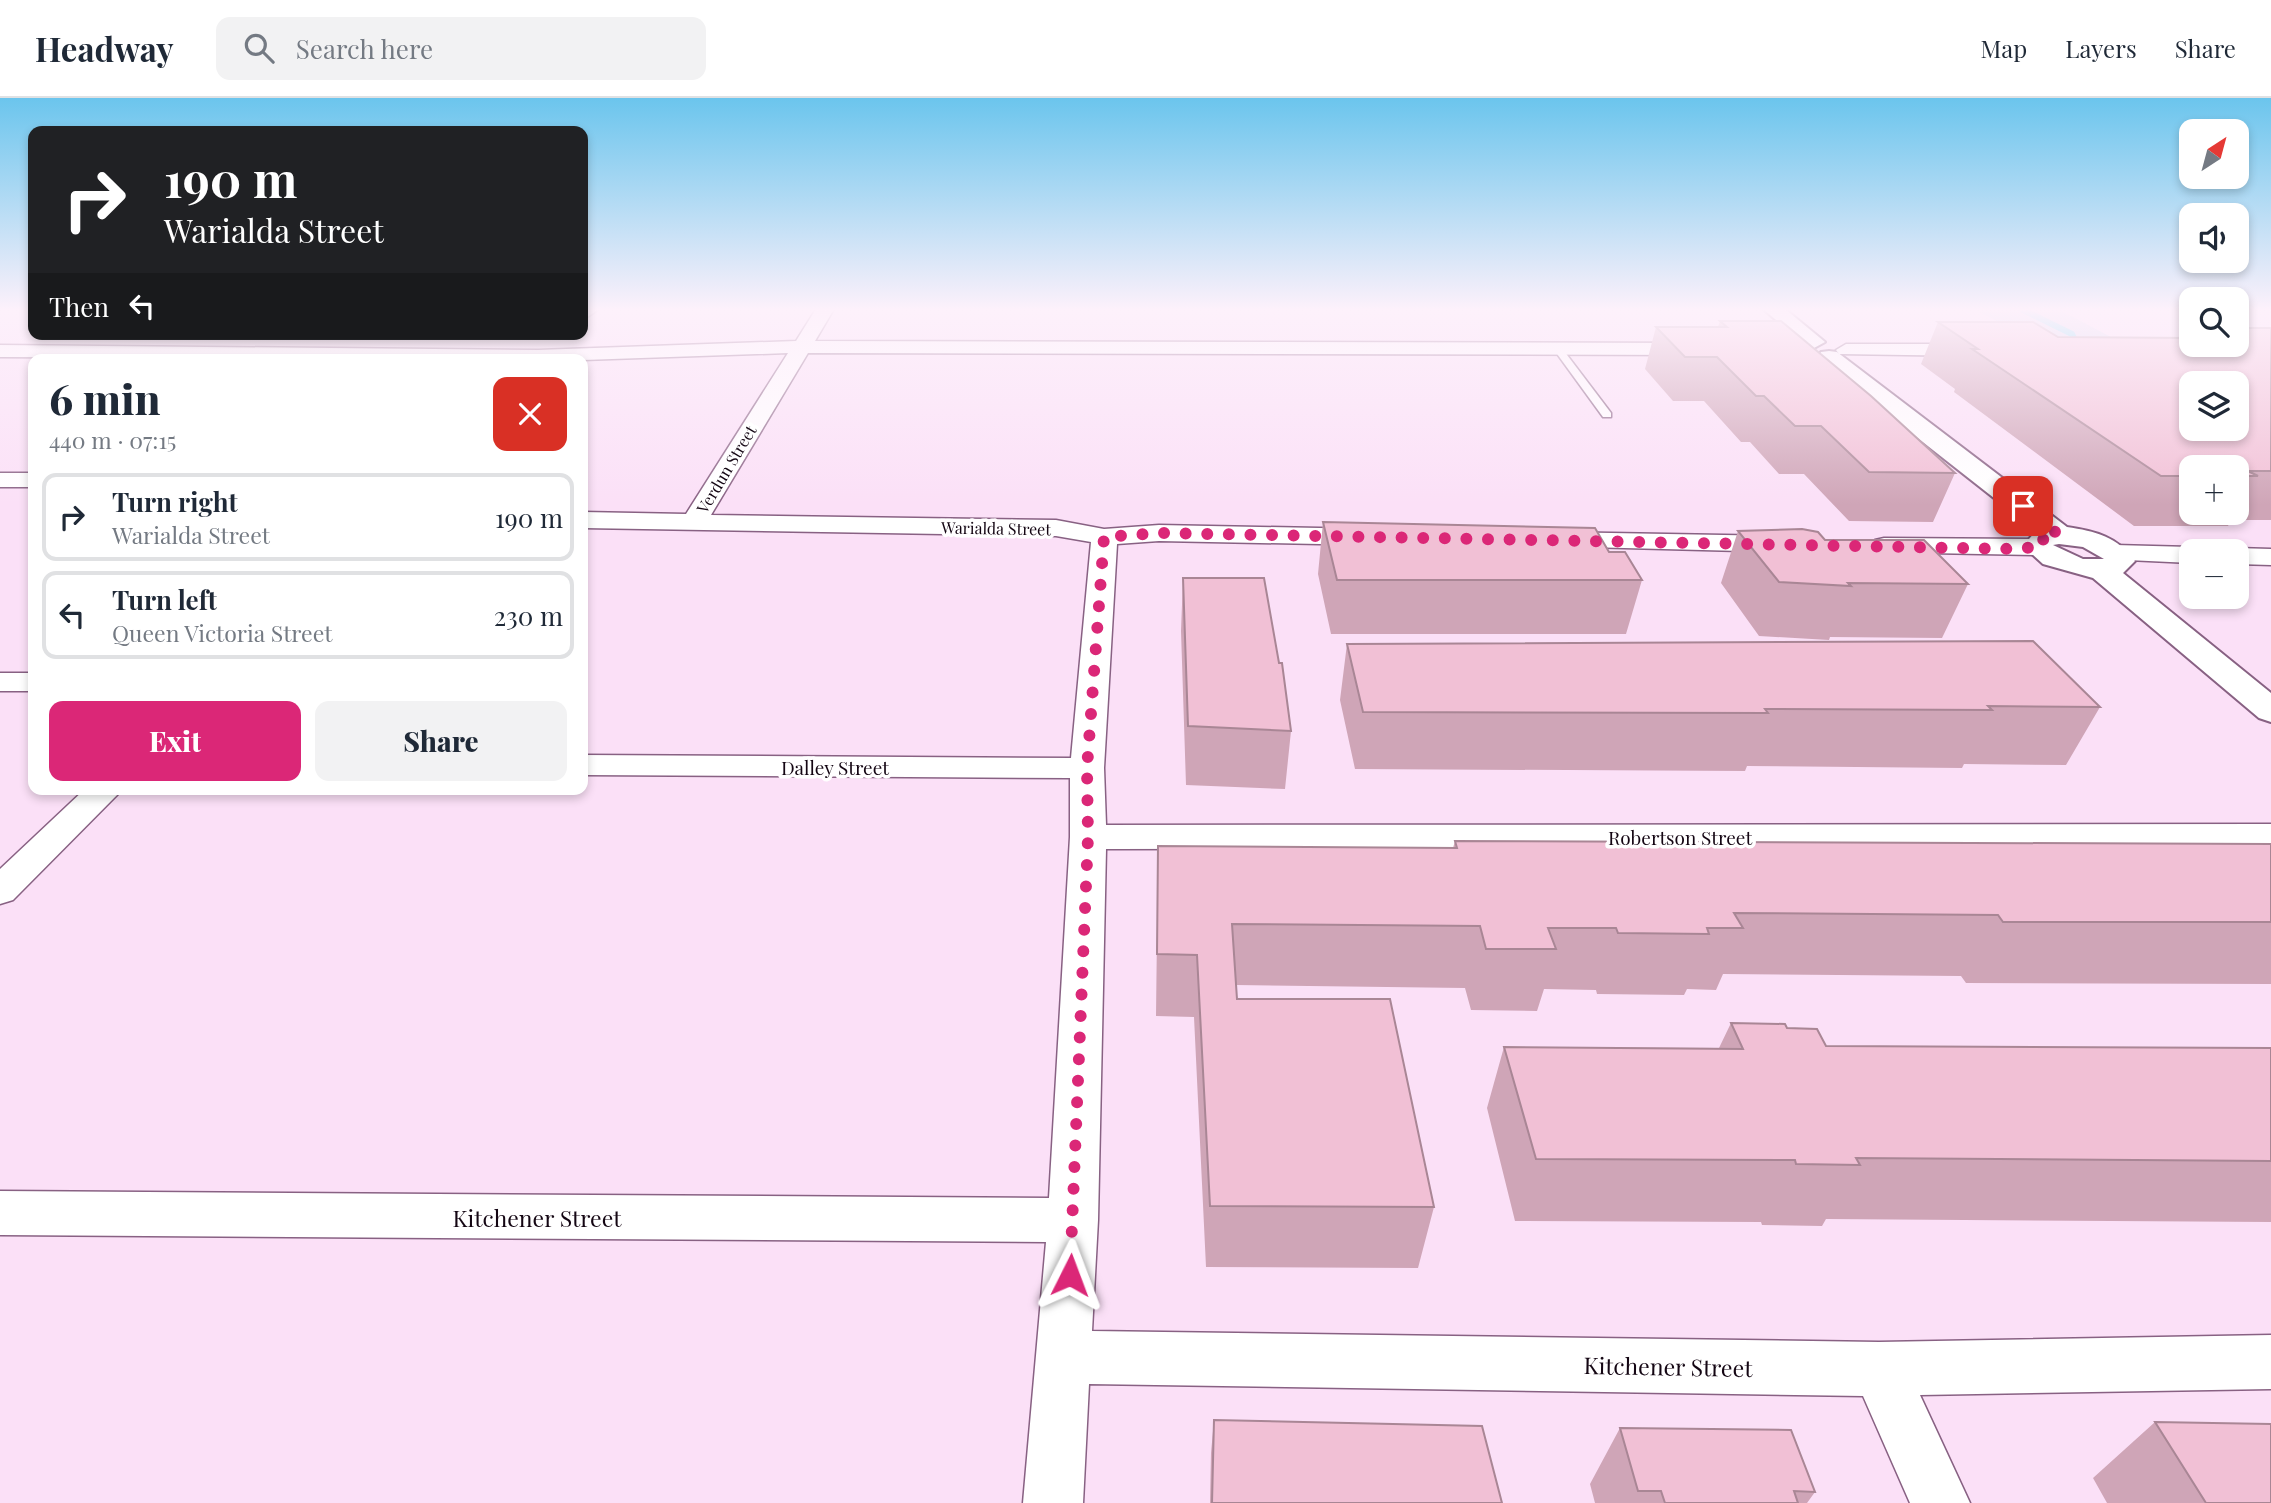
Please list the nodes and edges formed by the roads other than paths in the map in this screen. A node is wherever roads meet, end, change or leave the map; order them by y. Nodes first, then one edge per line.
1 (784, 375) edge
2 (1577, 375) edge
3 (1846, 375) edge
4 (1607, 415) dead end
5 (0, 480) edge
6 (28, 480) edge
7 (588, 520) edge
8 (694, 522) junction
9 (1104, 537) junction
10 (1393, 537) edge
11 (1530, 540) edge
12 (2049, 541) junction
13 (1807, 545) edge
14 (1862, 546) edge
15 (2179, 556) edge
16 (2249, 556) edge
17 (2271, 557) edge
18 (2107, 561) junction
19 (0, 682) edge
20 (28, 682) edge
21 (2271, 711) edge
22 (588, 765) edge
23 (1087, 768) junction
24 (100, 795) edge
25 (2271, 836) edge
26 (1088, 837) junction
27 (0, 891) edge
28 (0, 1213) edge
29 (1073, 1220) junction
30 (1066, 1357) junction
31 (2271, 1362) edge
32 (1879, 1369) junction
33 (1054, 1503) edge
34 (1940, 1503) edge

1 - 8 street, Verdun Street
2 - 4 lane
3 - 12 main road
5 - 6 street
7 - 8 street, Warialda Street
8 - 9 street, Warialda Street
9 - 10 street, Warialda Street
9 - 23 street
11 - 13 street
12 - 14 street
12 - 18 main road
15 - 18 street
16 - 17 street
18 - 21 main road
19 - 20 street
22 - 23 street, Dalley Street
23 - 26 street
24 - 27 street
25 - 26 street, Robertson Street
26 - 29 street
28 - 29 street, Kitchener Street
29 - 30 street
30 - 32 street, Kitchener Street
30 - 33 street
31 - 32 street, Kitchener Street
32 - 34 street

